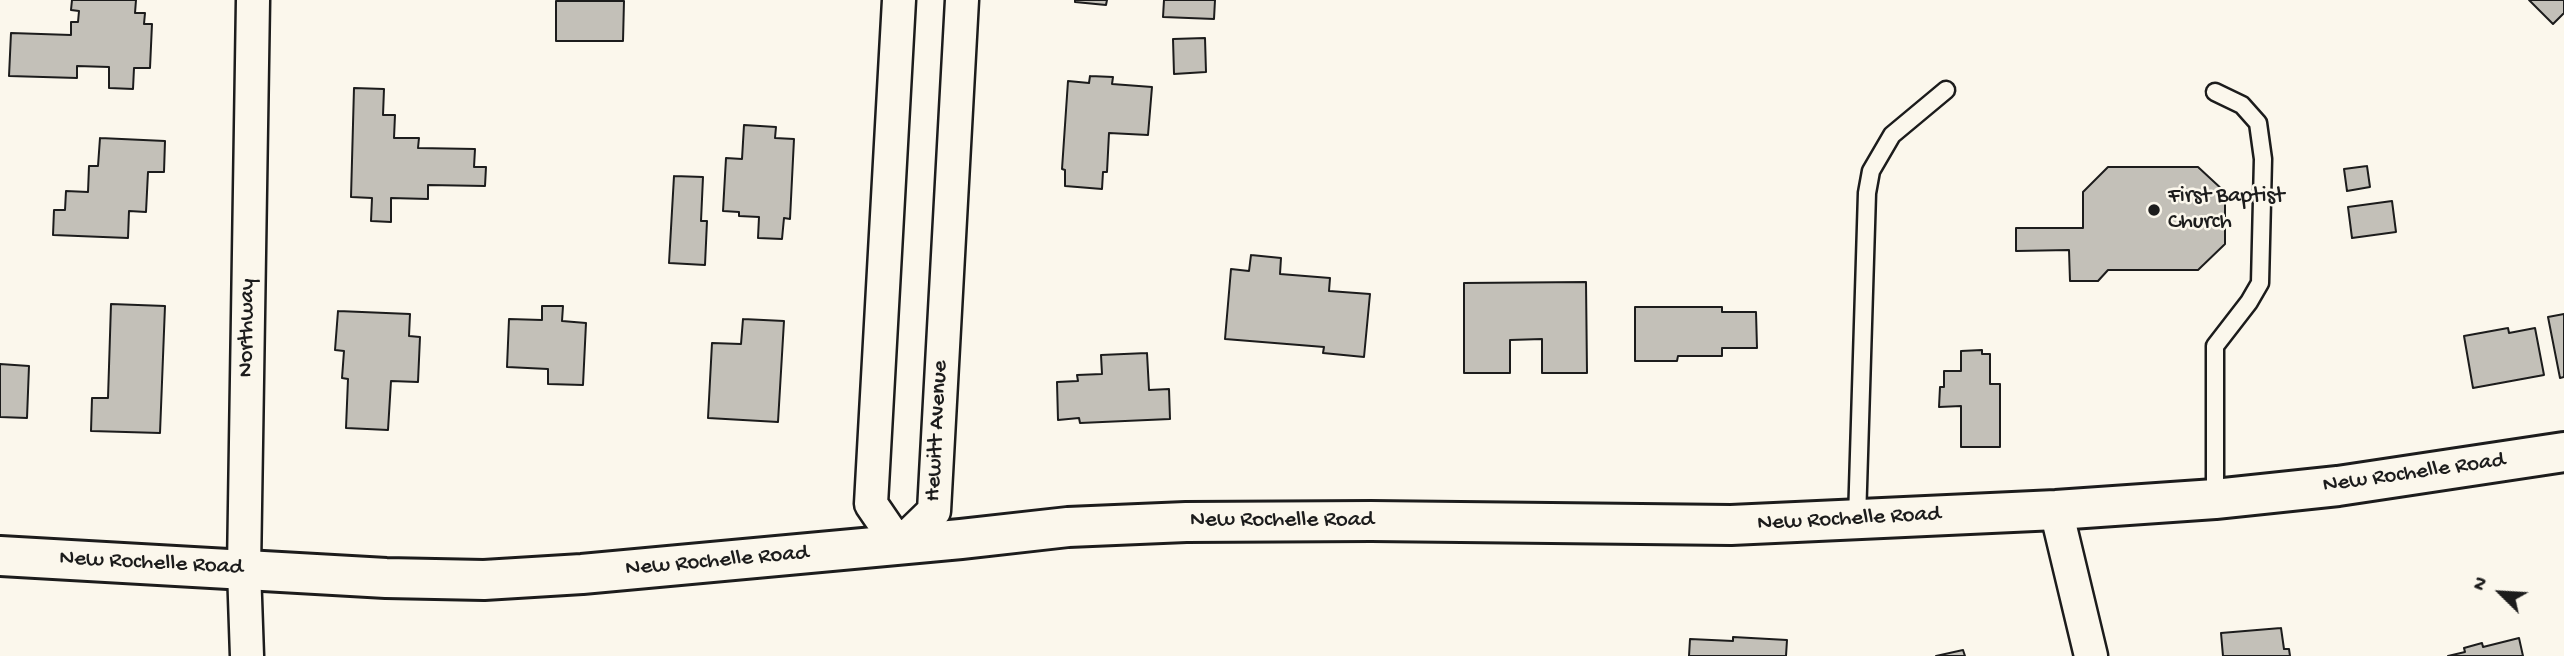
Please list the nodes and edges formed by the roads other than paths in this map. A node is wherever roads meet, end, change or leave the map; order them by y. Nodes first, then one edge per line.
1 (253, 0) edge
2 (899, 0) edge
3 (962, 0) edge
4 (1946, 90) dead end
5 (2215, 92) dead end
6 (2564, 452) edge
7 (2215, 499) junction
8 (2056, 510) junction
9 (1857, 520) junction
10 (899, 545) junction
11 (0, 556) edge
12 (244, 569) junction
13 (247, 656) edge
14 (2091, 656) edge

1 - 12 street, Northway
2 - 10 street
3 - 10 street, Hewitt Avenue
4 - 9 lane
5 - 7 lane
6 - 7 main road, New Rochelle Road
7 - 8 main road, New Rochelle Road
8 - 9 main road, New Rochelle Road
8 - 14 street
9 - 10 main road, New Rochelle Road
10 - 12 main road, New Rochelle Road
11 - 12 main road, New Rochelle Road
12 - 13 street, Northway

